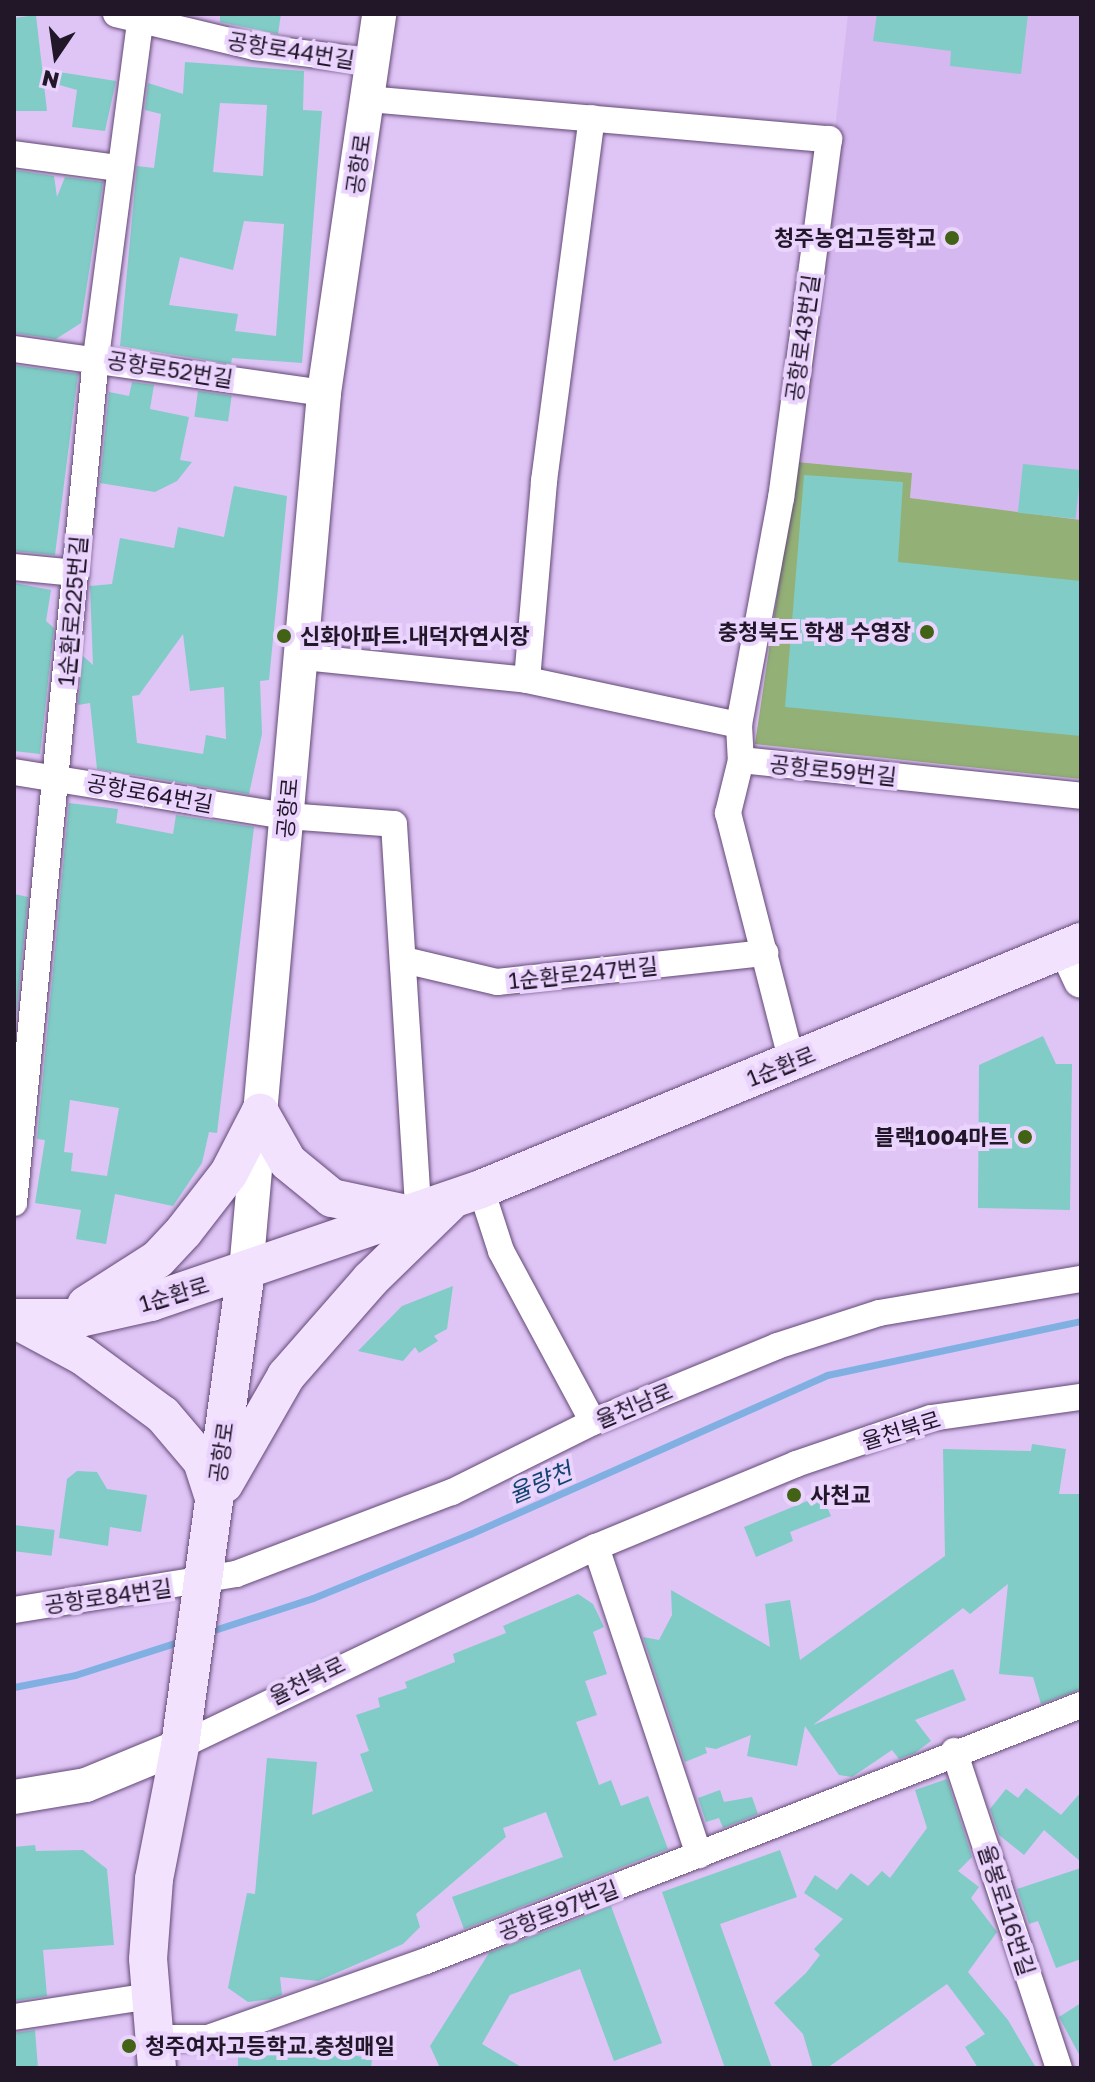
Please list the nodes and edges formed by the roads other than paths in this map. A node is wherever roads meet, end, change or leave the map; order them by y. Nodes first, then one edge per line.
1 (379, 14) edge
2 (128, 17) edge
3 (374, 62) junction
4 (368, 99) junction
5 (592, 118) junction
6 (14, 154) edge
7 (117, 168) junction
8 (14, 349) edge
9 (96, 357) junction
10 (324, 393) junction
11 (14, 567) edge
12 (76, 573) junction
13 (302, 657) junction
14 (527, 680) junction
15 (739, 725) junction
16 (741, 760) junction
17 (14, 772) edge
18 (57, 777) junction
19 (1081, 796) edge
20 (286, 816) junction
21 (765, 953) junction
22 (1076, 957) edge
23 (404, 960) junction
24 (26, 985) edge
25 (792, 1062) junction
26 (260, 1113) junction
27 (469, 1192) junction
28 (14, 1203) edge
29 (412, 1210) junction
30 (246, 1271) junction
31 (1081, 1279) edge
32 (14, 1318) edge
33 (1081, 1397) edge
34 (593, 1422) junction
35 (214, 1500) junction
36 (596, 1547) junction
37 (202, 1592) junction
38 (14, 1610) edge
39 (1081, 1705) edge
40 (183, 1728) junction
41 (954, 1751) junction
42 (14, 1797) edge
43 (699, 1855) junction
44 (151, 1996) junction
45 (14, 2017) edge
46 (155, 2053) edge
47 (1059, 2068) edge

1 - 3 street, 공항로
2 - 3 street, 공항로44번길
2 - 7 street, 1순환로225번길
3 - 4 street, 공항로
4 - 5 street, 공항로43번길
4 - 10 street, 공항로
5 - 14 street
5 - 15 street, 공항로43번길
6 - 7 street
7 - 9 street, 1순환로225번길
8 - 9 street, 공항로52번길
9 - 10 street, 공항로52번길
9 - 12 street, 1순환로225번길
10 - 13 street, 공항로
11 - 12 street
12 - 18 street, 1순환로225번길
13 - 14 street
13 - 20 street, 공항로
14 - 15 street
15 - 16 street, 공항로59번길
16 - 19 street, 공항로59번길
16 - 21 street
17 - 18 street, 공항로64번길
18 - 20 street, 공항로64번길
18 - 24 street, 1순환로225번길
20 - 23 street
20 - 26 street, 공항로
21 - 23 street, 1순환로247번길
21 - 25 street
22 - 25 main road, 1순환로
23 - 29 street
24 - 28 street, 1순환로225번길
25 - 27 main road, 1순환로
26 - 29 main road
26 - 30 street, 공항로
26 - 32 main road
27 - 29 main road, 1순환로
27 - 34 street
27 - 35 main road
29 - 30 main road, 1순환로
30 - 32 main road, 1순환로
30 - 35 main road, 공항로
31 - 34 street, 율천남로
32 - 35 main road
33 - 36 street, 율천북로
34 - 37 street, 율천남로
35 - 37 main road, 공항로
36 - 40 street, 율천북로
36 - 43 street
37 - 38 street, 공항로84번길
37 - 40 main road, 공항로
39 - 41 street, 공항로97번길
40 - 42 street, 율천북로
40 - 44 main road
41 - 43 street, 공항로97번길
41 - 47 street, 율봉로116번길
43 - 46 street, 공항로97번길
44 - 45 street
44 - 46 main road

